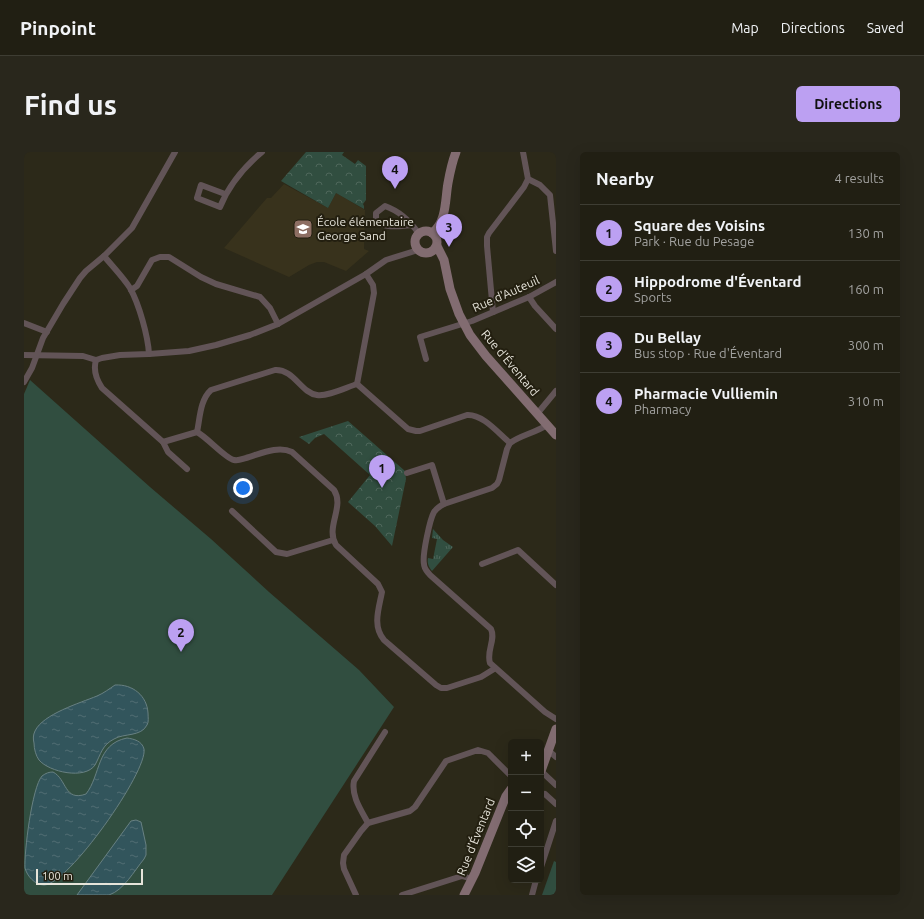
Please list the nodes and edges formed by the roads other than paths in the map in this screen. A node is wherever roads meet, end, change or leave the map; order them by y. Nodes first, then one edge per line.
1 (175, 152) edge
2 (262, 152) edge
3 (456, 152) edge
4 (523, 152) edge
5 (528, 179) junction
6 (225, 194) junction
7 (412, 225) junction
8 (432, 233) junction
9 (419, 234) junction
10 (418, 250) junction
11 (437, 251) junction
12 (556, 251) edge
13 (104, 256) junction
14 (366, 274) junction
15 (556, 282) edge
16 (131, 290) junction
17 (529, 297) junction
18 (493, 312) junction
19 (24, 323) edge
20 (278, 324) junction
21 (464, 324) junction
22 (556, 329) edge
23 (47, 332) junction
24 (149, 354) junction
25 (24, 355) edge
26 (37, 356) junction
27 (426, 359) dead end
28 (96, 360) junction
29 (24, 382) edge
30 (357, 384) junction
31 (556, 391) edge
32 (537, 414) junction
33 (547, 425) junction
34 (197, 432) junction
35 (556, 435) edge
36 (163, 442) junction
37 (510, 444) junction
38 (187, 469) dead end
39 (407, 473) dead end
40 (444, 504) junction
41 (232, 511) dead end
42 (333, 540) junction
43 (482, 564) dead end
44 (556, 585) edge
45 (494, 669) junction
46 (556, 719) edge
47 (556, 729) edge
48 (385, 732) dead end
49 (553, 754) edge
50 (544, 767) edge
51 (544, 774) edge
52 (510, 775) edge
53 (556, 785) edge
54 (508, 793) edge
55 (545, 794) dead end
56 (556, 804) edge
57 (556, 821) edge
58 (368, 823) junction
59 (549, 844) junction
60 (556, 847) edge
61 (544, 858) edge
62 (472, 879) junction
63 (535, 883) edge
64 (356, 895) edge
65 (402, 895) edge
66 (464, 895) edge
67 (532, 895) edge

1 - 13 street
2 - 6 street
3 - 8 street
4 - 5 street
5 - 12 street
5 - 18 street
6 - 6 street
7 - 7 street
7 - 9 street
8 - 9 street
8 - 11 street
9 - 10 street
10 - 11 street
10 - 14 street
11 - 21 street, Rue d'Éventard
13 - 16 street
13 - 23 street
14 - 20 street
14 - 30 street
15 - 17 street, Rue d'Auteuil
16 - 20 street
16 - 24 street
17 - 18 street, Rue d'Auteuil
17 - 22 street
18 - 21 street, Rue d'Auteuil
19 - 23 street
20 - 24 street
21 - 27 street, Rue d'Auteuil
21 - 32 street, Rue d'Éventard
23 - 26 street
24 - 28 street
25 - 26 street
26 - 28 street
26 - 29 street
28 - 36 street
30 - 34 street
30 - 37 street
31 - 32 street
32 - 33 street, Rue d'Éventard
33 - 35 street, Rue d'Éventard
33 - 37 street
34 - 36 street
34 - 42 street
36 - 38 street
37 - 40 street
39 - 40 street
40 - 45 street
41 - 42 street
42 - 45 street
43 - 44 street
45 - 46 street
47 - 49 street
48 - 58 street
49 - 50 street
51 - 53 street
52 - 58 street
54 - 62 street, Rue d'Éventard
55 - 56 street
57 - 59 street
58 - 64 street
59 - 60 street
59 - 61 street
62 - 65 street
62 - 66 street, Rue d'Éventard
63 - 67 street

